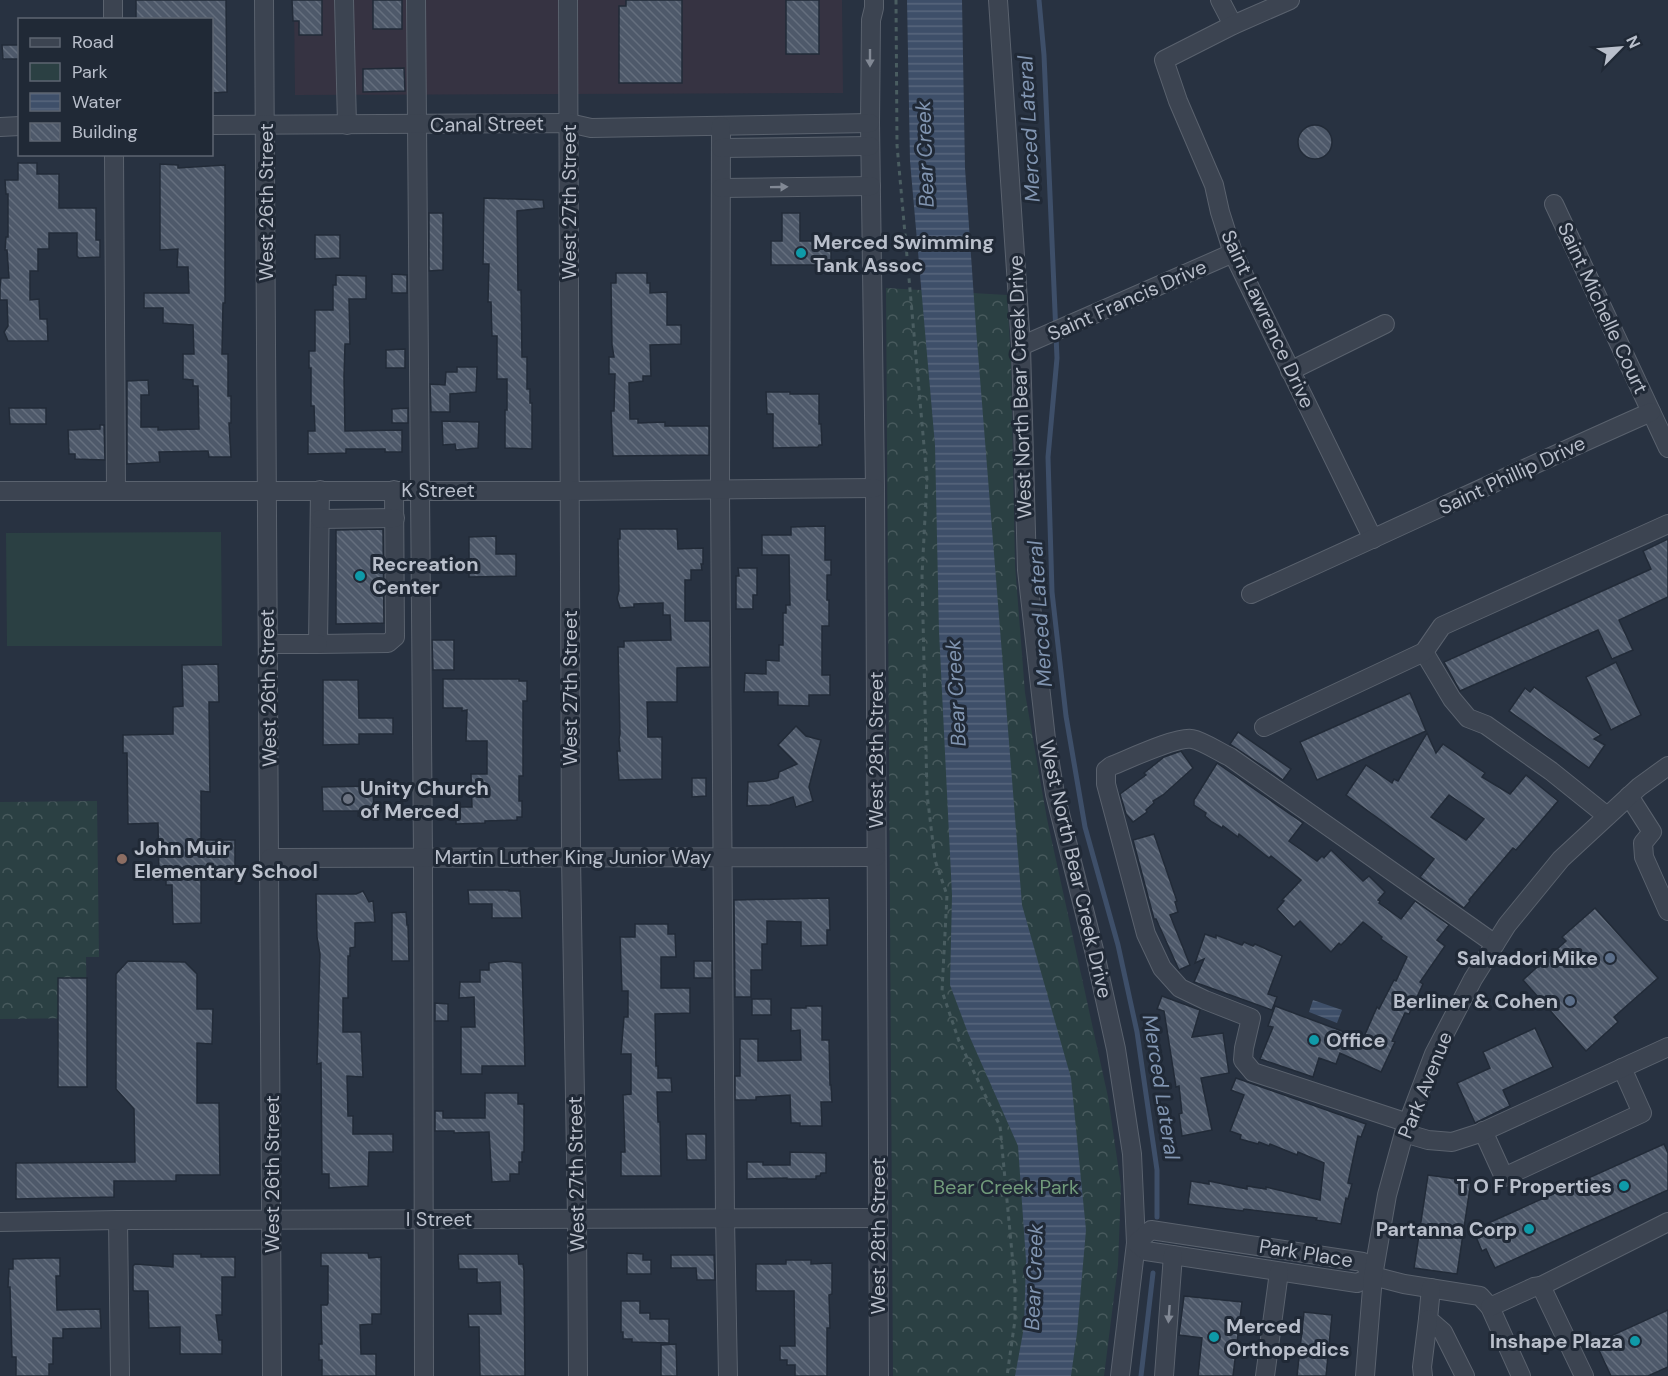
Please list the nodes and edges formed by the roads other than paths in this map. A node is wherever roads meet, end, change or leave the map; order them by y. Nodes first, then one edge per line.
1 (113, 0) edge
2 (264, 0) edge
3 (344, 0) edge
4 (416, 0) edge
5 (568, 0) edge
6 (874, 0) edge
7 (998, 0) edge
8 (1220, 0) edge
9 (1290, 0) edge
10 (113, 18) edge
11 (1233, 25) junction
12 (569, 123) junction
13 (870, 123) junction
14 (213, 125) edge
15 (265, 125) junction
16 (347, 125) junction
17 (417, 125) junction
18 (18, 126) edge
19 (721, 126) junction
20 (0, 127) edge
21 (870, 147) junction
22 (721, 148) junction
23 (114, 156) edge
24 (871, 186) junction
25 (721, 188) junction
26 (1554, 204) dead end
27 (1233, 253) junction
28 (1385, 324) dead end
29 (1027, 344) junction
30 (1290, 371) junction
31 (1651, 412) junction
32 (1668, 448) edge
33 (875, 488) junction
34 (116, 490) junction
35 (267, 490) junction
36 (320, 490) junction
37 (394, 490) junction
38 (420, 490) junction
39 (720, 490) junction
40 (0, 491) edge
41 (569, 491) junction
42 (394, 518) junction
43 (320, 519) junction
44 (1668, 524) edge
45 (1373, 539) junction
46 (1251, 594) dead end
47 (268, 644) junction
48 (318, 644) junction
49 (1424, 652) junction
50 (1264, 727) dead end
51 (1668, 766) edge
52 (1629, 796) junction
53 (1607, 816) junction
54 (1660, 830) edge
55 (571, 857) junction
56 (723, 857) junction
57 (876, 857) junction
58 (270, 858) junction
59 (423, 858) junction
60 (1668, 911) edge
61 (1495, 944) junction
62 (1668, 1047) edge
63 (1622, 1068) junction
64 (1406, 1128) junction
65 (1483, 1131) junction
66 (577, 1218) junction
67 (878, 1218) junction
68 (423, 1219) junction
69 (725, 1219) junction
70 (118, 1220) junction
71 (272, 1220) junction
72 (1668, 1221) edge
73 (0, 1222) edge
74 (1184, 1235) junction
75 (1229, 1241) junction
76 (1136, 1243) junction
77 (1177, 1256) junction
78 (1228, 1264) junction
79 (1279, 1272) junction
80 (1373, 1276) junction
81 (1541, 1286) junction
82 (1431, 1288) junction
83 (1490, 1307) junction
84 (1428, 1319) junction
85 (120, 1376) edge
86 (272, 1376) edge
87 (424, 1376) edge
88 (578, 1376) edge
89 (728, 1376) edge
90 (879, 1376) edge
91 (1120, 1376) edge
92 (1164, 1376) edge
93 (1265, 1376) edge
94 (1365, 1376) edge
95 (1423, 1376) edge
96 (1466, 1376) edge
97 (1521, 1376) edge
98 (1584, 1376) edge

1 - 10 street
2 - 15 street, West 26th Street
3 - 16 street
4 - 17 street
5 - 12 street, West 27th Street
6 -> 13 street, West 28th Street
7 - 29 street, West North Bear Creek Drive
8 - 11 street
9 - 11 street
11 - 27 street, Saint Lawrence Drive
12 - 17 street, Canal Street
12 - 19 street, Canal Street
12 - 41 street, West 27th Street
13 - 19 street, Canal Street
13 - 21 street, West 28th Street
14 - 15 street, Canal Street
15 - 16 street, Canal Street
15 - 35 street, West 26th Street
16 - 17 street, Canal Street
17 - 38 street
18 - 20 street
19 - 22 street
21 - 22 street
21 - 24 street, West 28th Street
22 - 25 street
23 - 34 street
25 -> 24 street
24 - 33 street, West 28th Street
25 - 39 street
26 - 31 street, Saint Michelle Court
27 - 29 street, Saint Francis Drive
27 - 30 street, Saint Lawrence Drive
28 - 30 street
29 - 76 street, West North Bear Creek Drive
30 - 45 street, Saint Lawrence Drive
31 - 32 street, Saint Michelle Court
31 - 45 street, Saint Phillip Drive
33 - 39 street, K Street
33 - 57 street, West 28th Street
34 - 35 street, K Street
34 - 40 street, K Street
35 - 36 street, K Street
35 - 47 street, West 26th Street
36 - 37 street, K Street
36 - 43 street
37 - 38 street, K Street
37 - 42 street
38 - 41 street, K Street
38 - 59 street
39 - 41 street, K Street
39 - 56 street
41 - 55 street, West 27th Street
42 - 43 street
42 - 48 street
43 - 48 street
44 - 49 street
45 - 46 street, Saint Phillip Drive
47 - 48 street
47 - 58 street, West 26th Street
49 - 50 street
49 - 53 street
51 - 52 street, Park Avenue
52 - 53 street, Park Avenue
52 - 54 street
53 - 61 street, Park Avenue
54 - 60 street
55 - 56 street, Martin Luther King Junior Way
55 - 59 street, Martin Luther King Junior Way
55 - 66 street, West 27th Street
56 - 57 street, Martin Luther King Junior Way
56 - 69 street
57 - 67 street, West 28th Street
58 - 59 street, Martin Luther King Junior Way
58 - 71 street, West 26th Street
59 - 68 street
61 - 64 street, Park Avenue
61 - 64 street
62 - 63 street
63 - 65 street
63 - 65 street
64 - 65 street
64 - 80 street, Park Avenue
66 - 68 street, I Street
66 - 69 street, I Street
66 - 88 street, West 27th Street
67 - 69 street, I Street
67 - 90 street, West 28th Street
68 - 71 street, I Street
68 - 87 street
69 - 89 street
70 - 71 street, I Street
70 - 73 street, I Street
70 - 85 street
71 - 86 street, West 26th Street
72 - 81 street
74 - 75 street, Park Place
74 - 76 street, Park Place
74 - 77 street
75 - 78 street
75 - 80 street, Park Place
76 - 77 street, Park Place
76 - 91 street, West North Bear Creek Drive
77 - 78 street, Park Place
77 -> 92 street
78 - 79 street, Park Place
79 - 80 street, Park Place
79 - 93 street
80 - 82 street
80 - 94 street, Park Avenue
81 - 83 street
81 - 98 street
82 - 83 street
82 - 84 street
83 - 97 street
84 - 95 street
84 - 96 street

